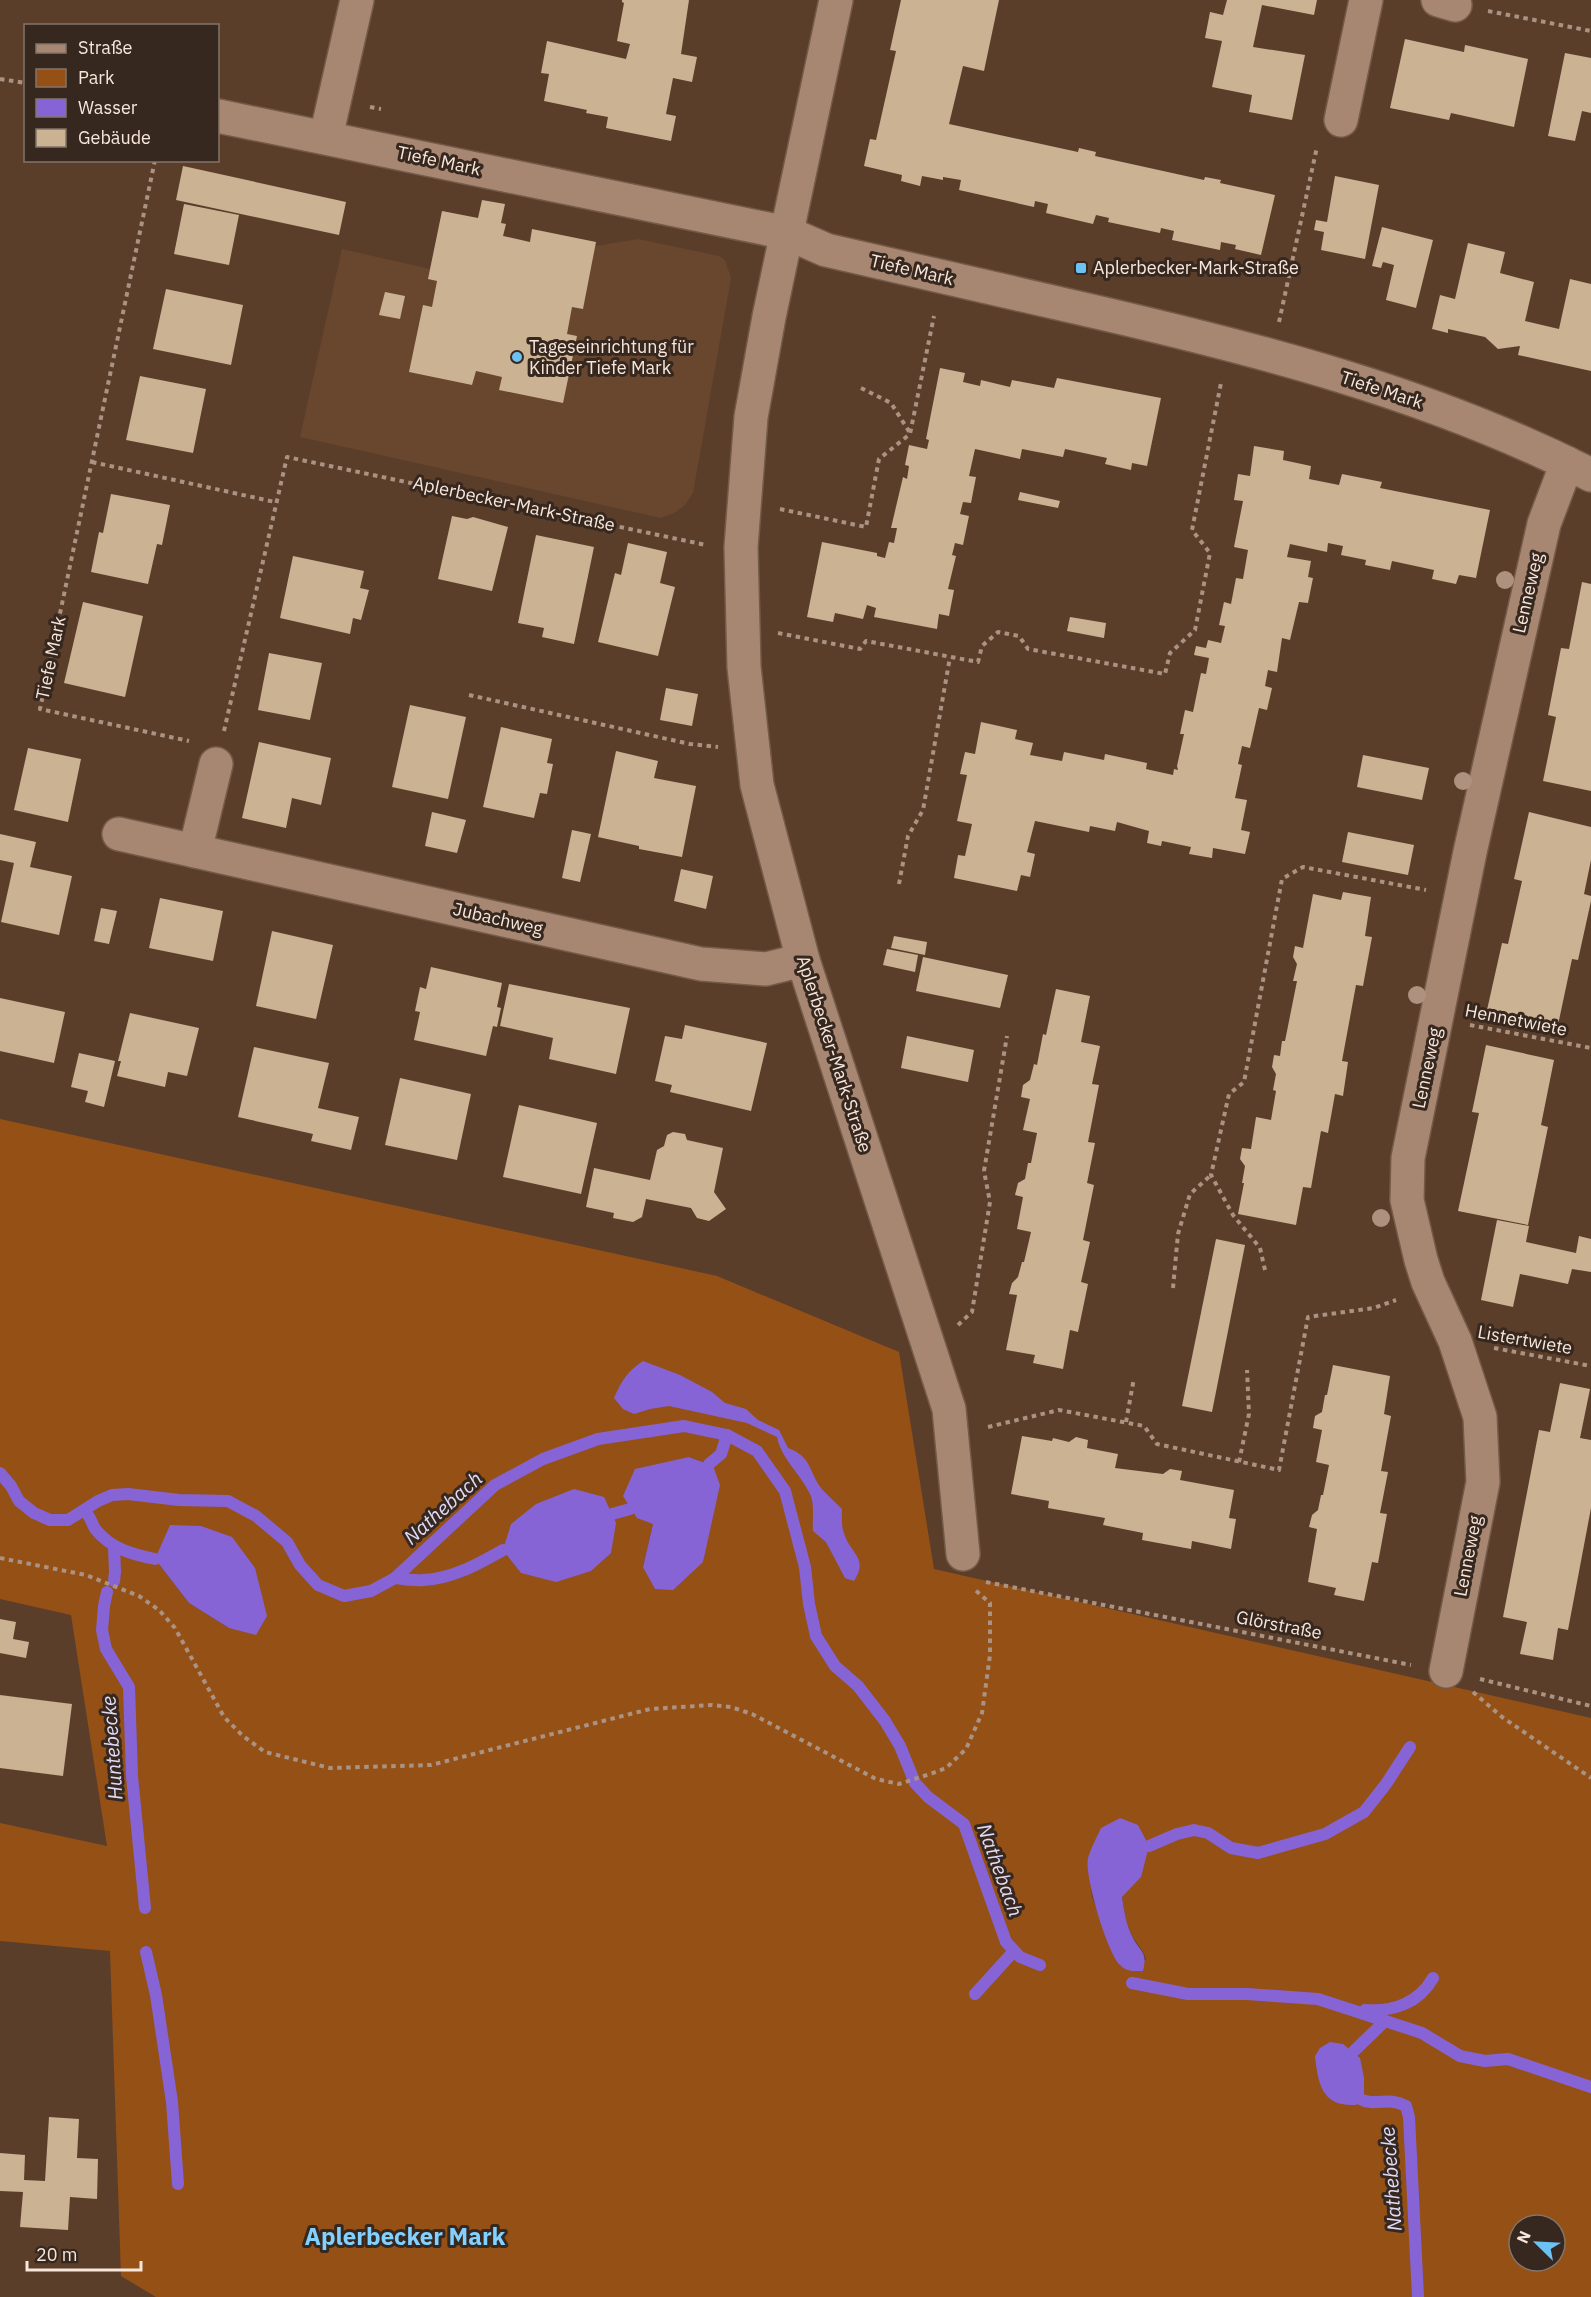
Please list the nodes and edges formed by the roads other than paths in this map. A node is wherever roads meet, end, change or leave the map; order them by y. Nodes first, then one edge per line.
1 (357, 0) edge
2 (836, 0) edge
3 (1366, 0) edge
4 (219, 116) edge
5 (1341, 120) road end
6 (326, 137) junction
7 (787, 233) junction
8 (1579, 469) edge
9 (218, 756) road end
10 (119, 834) dead end
11 (195, 851) junction
12 (803, 960) junction
13 (966, 1569) road end
14 (1446, 1671) road end

1 - 6 street
2 - 7 street, Aplerbecker-Mark-Straße
3 - 5 street
4 - 6 street, Tiefe Mark
6 - 7 street, Tiefe Mark
7 - 8 street, Tiefe Mark
7 - 12 street, Aplerbecker-Mark-Straße
8 - 14 street, Lenneweg
9 - 11 street
10 - 11 street, Jubachweg
11 - 12 street, Jubachweg
12 - 13 street, Aplerbecker-Mark-Straße

